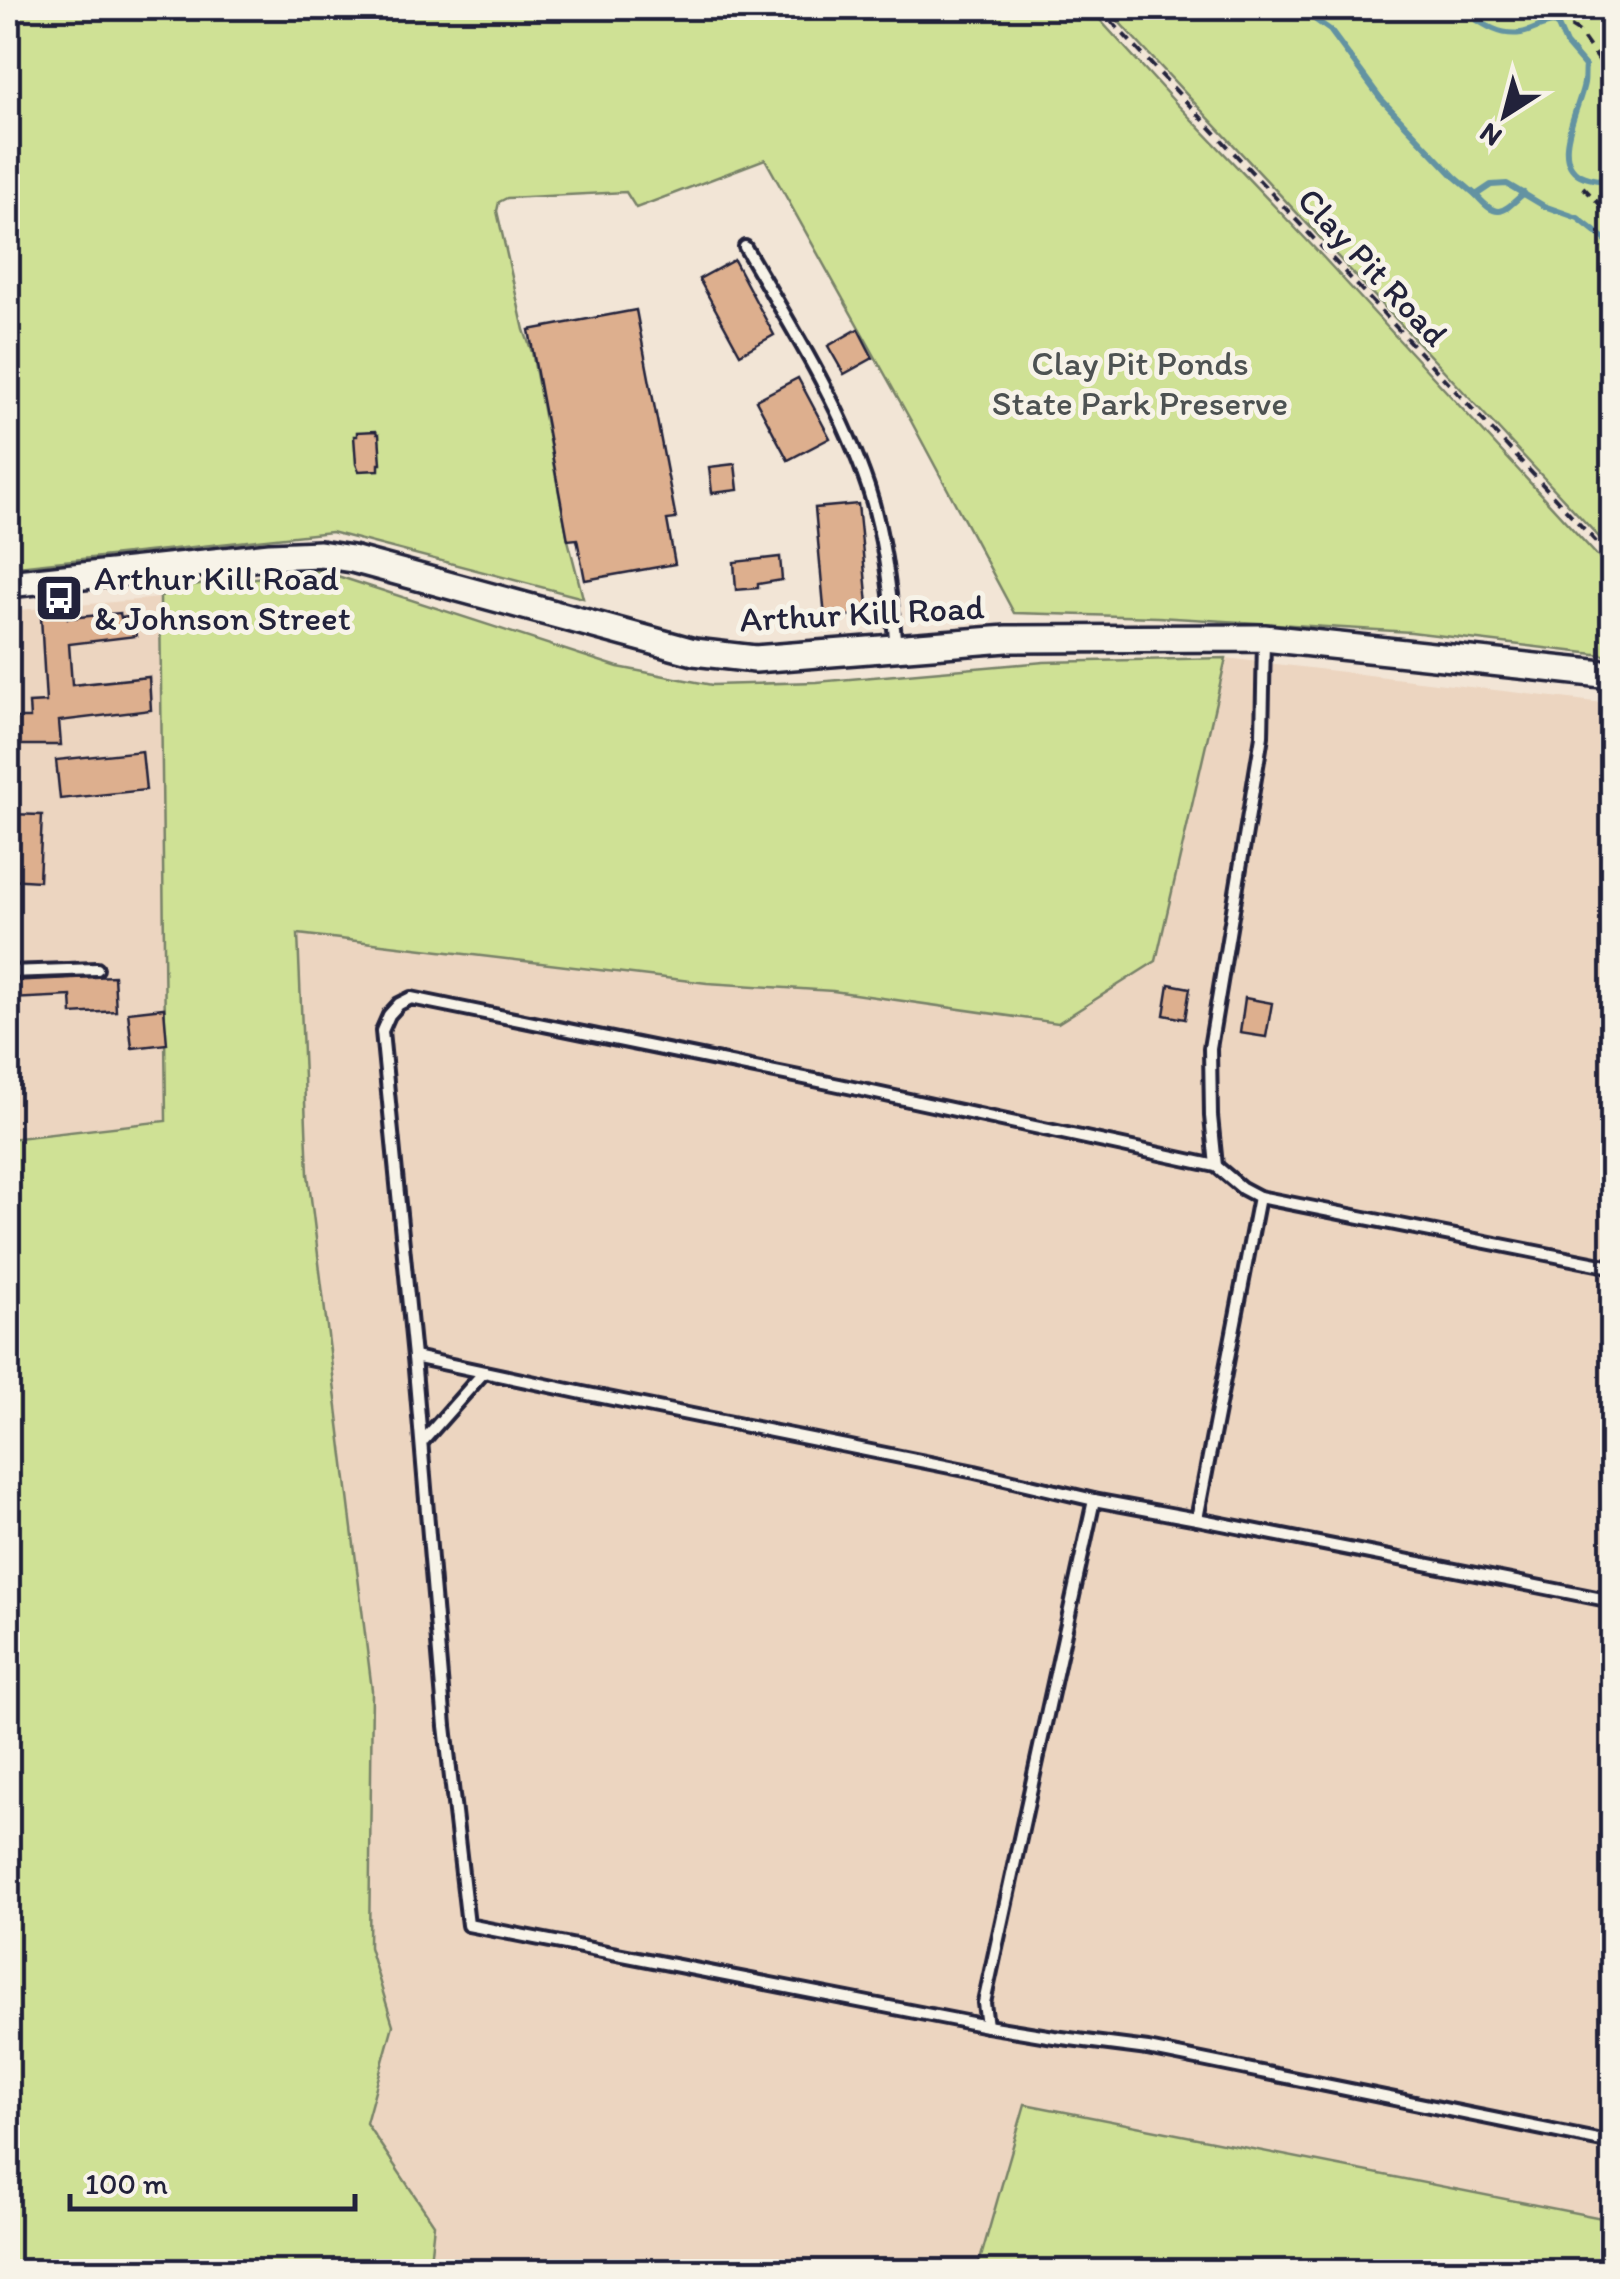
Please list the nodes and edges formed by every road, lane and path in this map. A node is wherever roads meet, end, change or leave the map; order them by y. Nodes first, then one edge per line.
1 (1099, 8) edge
2 (1540, 8) edge
3 (1612, 94) edge
4 (1583, 187) dead end
5 (1612, 216) edge
6 (745, 247) dead end
7 (1612, 559) edge
8 (8, 584) edge
9 (1264, 638) junction
10 (896, 648) junction
11 (1612, 675) edge
12 (97, 969) dead end
13 (8, 972) edge
14 (1216, 1166) junction
15 (1259, 1197) junction
16 (1612, 1267) edge
17 (414, 1357) junction
18 (484, 1372) junction
19 (422, 1442) junction
20 (1094, 1500) junction
21 (1198, 1518) junction
22 (1612, 1601) edge
23 (987, 2026) junction
24 (1612, 2143) edge

1 - 7 path, Clay Pit Road
2 - 3 path
4 - 5 path
6 - 10 lane
8 - 10 street, Arthur Kill Road
9 - 10 street, Arthur Kill Road
9 - 11 street, Arthur Kill Road
9 - 14 lane
12 - 13 lane
14 - 15 lane
14 - 17 lane
15 - 16 lane
15 - 21 lane
17 - 18 lane
17 - 19 lane
18 - 19 lane
18 - 20 lane
19 - 23 lane
20 - 21 lane
20 - 23 lane
21 - 22 lane
23 - 24 lane

